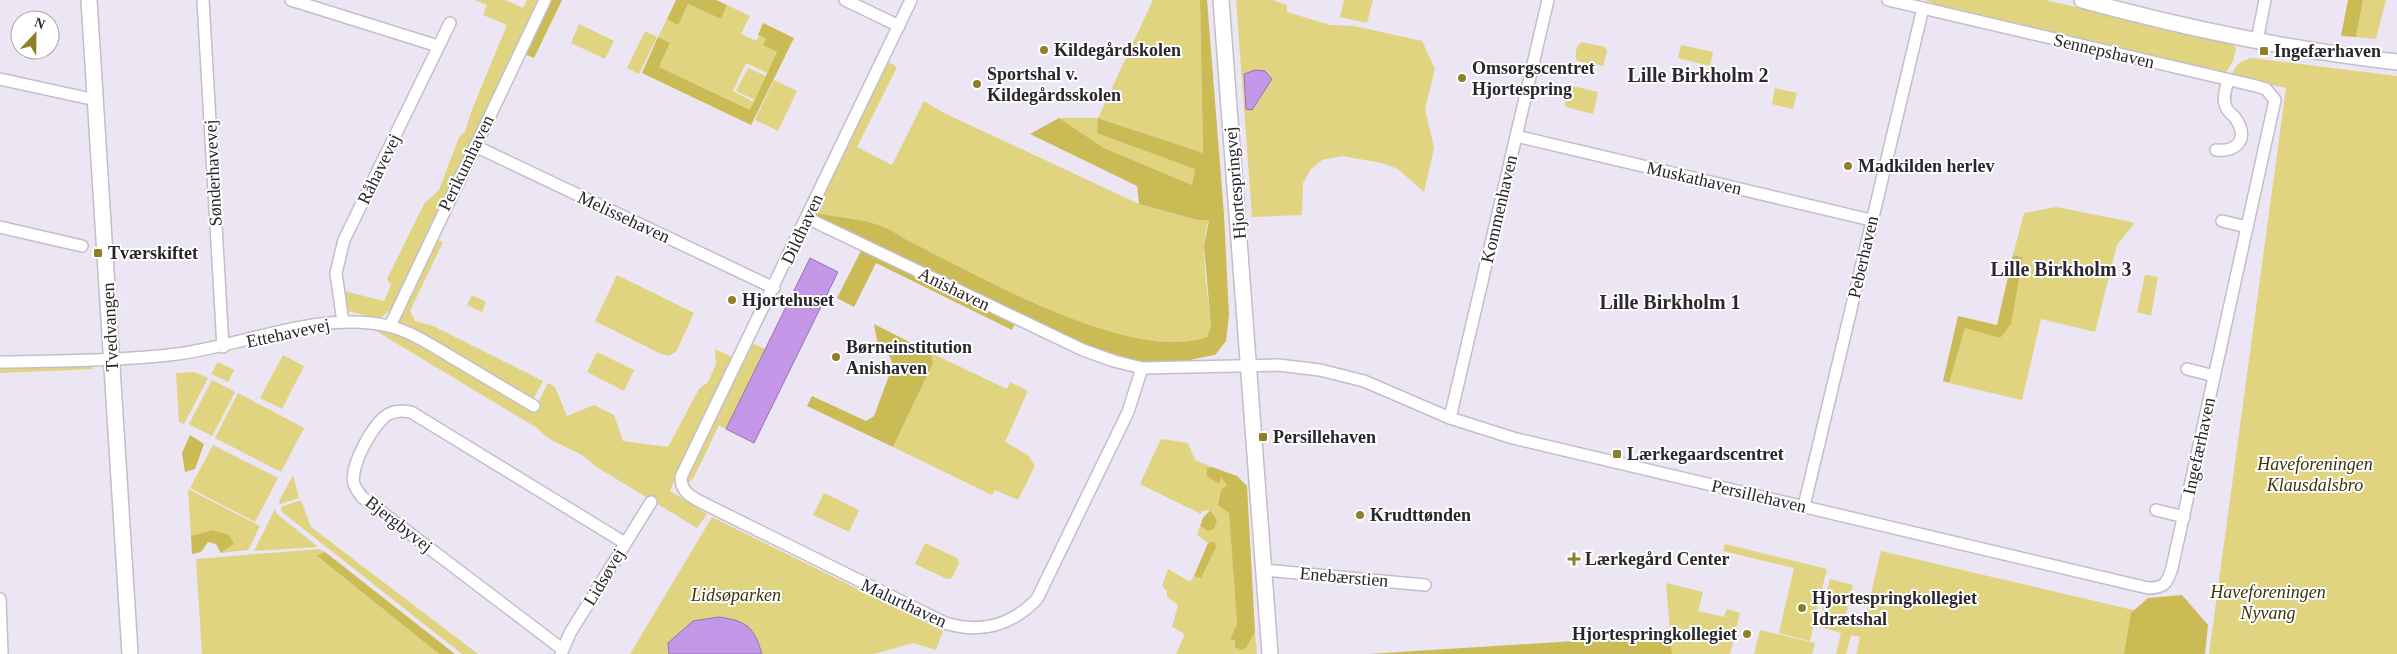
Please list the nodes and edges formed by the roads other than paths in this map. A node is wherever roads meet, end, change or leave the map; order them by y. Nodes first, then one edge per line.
1 (89, 0) edge
2 (203, 0) edge
3 (291, 0) edge
4 (545, 0) edge
5 (845, 0) edge
6 (912, 0) edge
7 (1221, 0) edge
8 (1548, 0) edge
9 (1888, 0) edge
10 (2082, 0) edge
11 (2265, 0) edge
12 (1923, 8) junction
13 (450, 24) dead end
14 (899, 26) junction
15 (2258, 41) junction
16 (438, 46) junction
17 (2397, 62) edge
18 (0, 79) edge
19 (2228, 80) junction
20 (96, 100) junction
21 (1516, 136) junction
22 (475, 146) junction
23 (2216, 150) dead end
24 (807, 218) junction
25 (1871, 220) junction
26 (2222, 220) dead end
27 (0, 227) edge
28 (2247, 227) junction
29 (82, 246) dead end
30 (774, 288) junction
31 (343, 322) junction
32 (390, 326) junction
33 (224, 347) junction
34 (112, 359) junction
35 (0, 362) edge
36 (1250, 366) junction
37 (1142, 368) junction
38 (2187, 369) dead end
39 (2214, 376) junction
40 (534, 406) dead end
41 (1450, 418) junction
42 (681, 486) joint
43 (651, 502) dead end
44 (1804, 506) junction
45 (2156, 510) dead end
46 (2184, 517) junction
47 (625, 543) junction
48 (1264, 570) junction
49 (1425, 585) dead end
50 (2161, 588) joint
51 (0, 600) edge
52 (562, 652) edge
53 (2, 654) edge
54 (130, 654) edge
55 (1270, 654) edge

1 - 20 street, Tvedvangen
2 - 33 street, Sønderhavevej
3 - 16 street
4 - 22 street, Perikumhaven
5 - 14 street
6 - 14 street, Dildhaven
7 - 36 street, Hjortespringvej
8 - 21 street, Kommenhaven
9 - 12 street, Sennepshaven
10 - 15 street
11 - 15 street
12 - 19 street, Sennepshaven
12 - 25 street, Peberhaven
13 - 16 street, Råhavevej
14 - 24 street, Dildhaven
15 - 17 street
16 - 31 street, Råhavevej
18 - 20 street
19 - 23 street
19 - 28 street, Ingefærhaven
20 - 34 street, Tvedvangen
21 - 25 street, Muskathaven
21 - 41 street, Kommenhaven
22 - 30 street, Melissehaven
22 - 32 street, Perikumhaven
24 - 30 street, Dildhaven
24 - 37 street, Anishaven
25 - 44 street, Peberhaven
26 - 28 street
27 - 29 street
28 - 39 street, Ingefærhaven
30 - 42 street, Dildhaven
31 - 32 street, Ettehavevej
31 - 33 street, Ettehavevej
32 - 40 street, Ettehavevej
33 - 34 street, Ettehavevej
34 - 35 street, Ettehavevej
34 - 54 street, Tvedvangen
36 - 37 street
36 - 41 street, Persillehaven
36 - 48 street, Hjortespringvej
37 - 42 street, Malurthaven
38 - 39 street, Ingefærhaven
39 - 46 street, Ingefærhaven
41 - 44 street, Persillehaven
43 - 47 street, Lidsøvej
44 - 50 street, Persillehaven
45 - 46 street, Ingefærhaven
46 - 50 street, Ingefærhaven
47 - 52 street, Lidsøvej
47 - 52 street, Bjergbyvej
48 - 49 street, Enebærstien
48 - 55 street, Hjortespringvej
51 - 53 street

